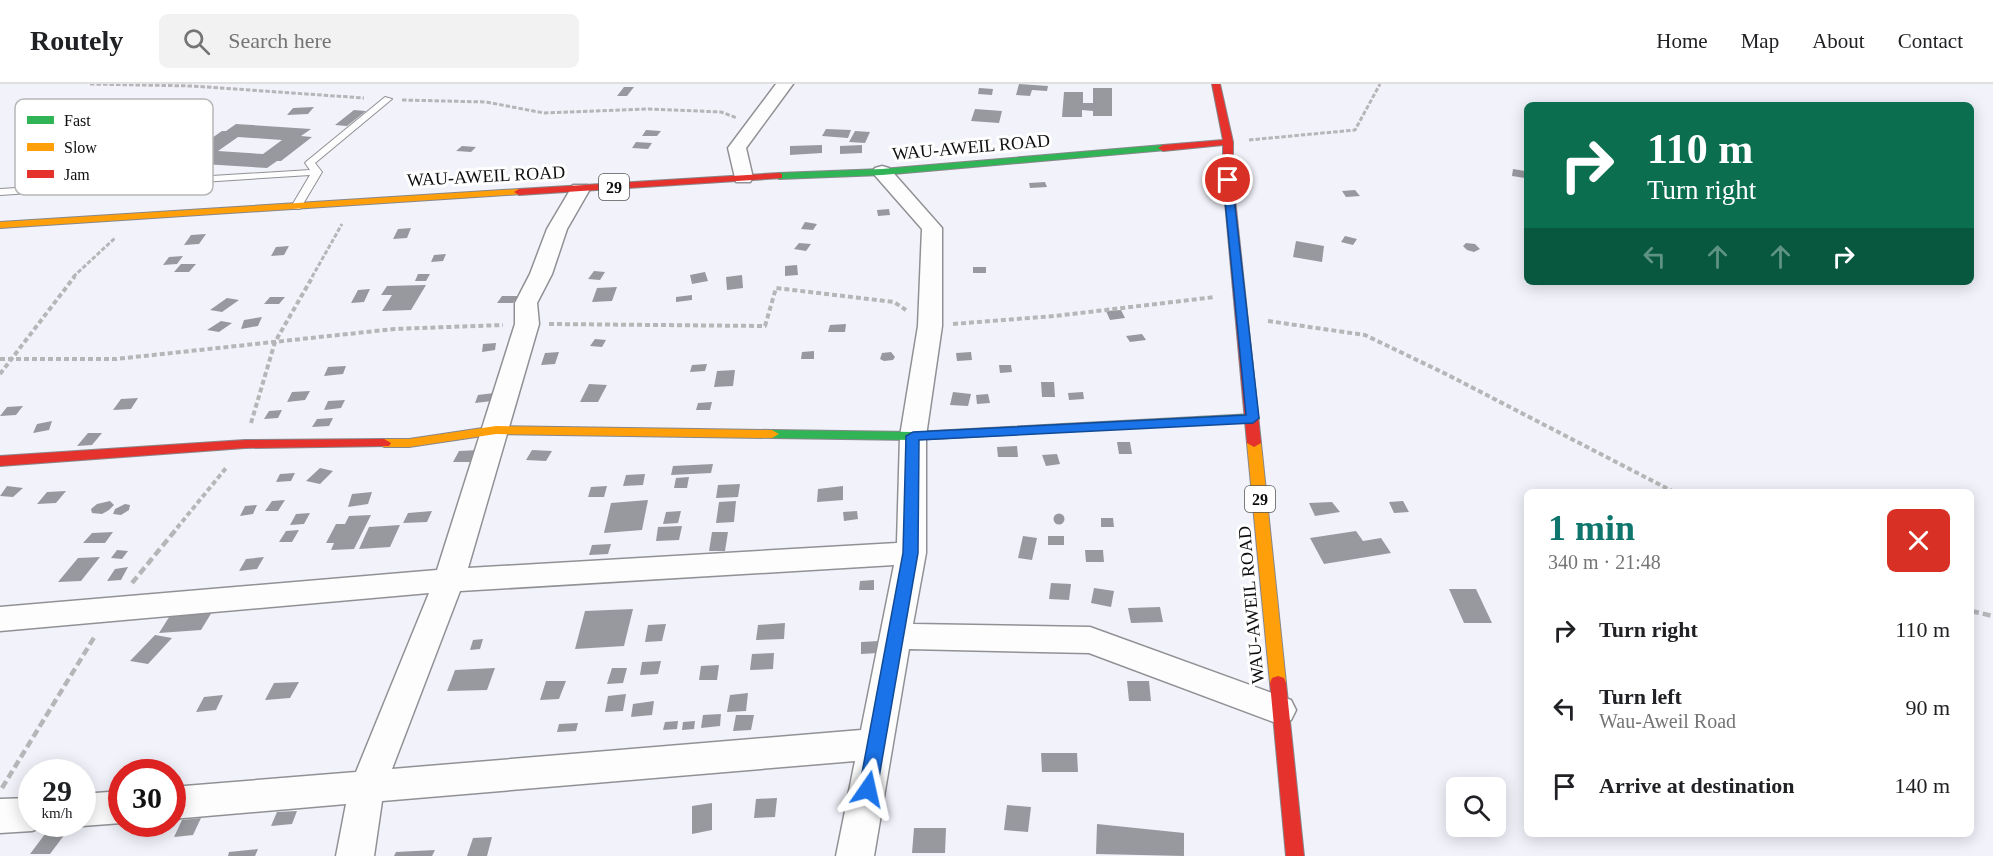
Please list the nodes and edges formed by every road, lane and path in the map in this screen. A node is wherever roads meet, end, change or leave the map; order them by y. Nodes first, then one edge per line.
1 (90, 84) edge
2 (785, 84) edge
3 (1380, 84) edge
4 (1220, 85) edge
5 (388, 99) junction
6 (752, 128) junction
7 (1228, 142) junction
8 (316, 172) junction
9 (882, 172) junction
10 (743, 178) junction
11 (213, 179) edge
12 (580, 189) junction
13 (15, 191) edge
14 (0, 192) edge
15 (354, 202) junction
16 (296, 207) junction
17 (137, 217) junction
18 (0, 225) edge
19 (1239, 294) junction
20 (1241, 317) junction
21 (528, 324) junction
22 (930, 326) junction
23 (275, 342) junction
24 (0, 359) edge
25 (9, 359) junction
26 (0, 374) edge
27 (1253, 418) junction
28 (496, 430) junction
29 (913, 436) junction
30 (245, 444) junction
31 (0, 460) edge
32 (1668, 489) edge
33 (911, 553) junction
34 (449, 580) junction
35 (110, 611) junction
36 (1974, 612) edge
37 (1993, 616) edge
38 (0, 619) edge
39 (897, 636) junction
40 (1279, 710) junction
41 (876, 744) junction
42 (367, 787) junction
43 (0, 792) edge
44 (186, 802) edge
45 (18, 815) edge
46 (0, 816) edge
47 (355, 856) edge
48 (855, 856) edge
49 (1295, 856) edge

1 - 5 path
2 - 6 street
3 - 7 path
4 - 7 main road
5 - 6 path
5 - 8 lane
6 - 10 street
7 - 9 main road, WAU-AWEIL ROAD / 29
7 - 19 main road, WAU-AWEIL ROAD / 29
8 - 11 lane
8 - 16 lane
9 - 10 main road, WAU-AWEIL ROAD / 29
9 - 22 street
10 - 12 main road, WAU-AWEIL ROAD / 29
12 - 15 main road, WAU-AWEIL ROAD / 29
12 - 21 street
13 - 14 lane
15 - 16 main road, WAU-AWEIL ROAD / 29
15 - 23 path
16 - 17 main road, WAU-AWEIL ROAD / 29
17 - 18 main road, WAU-AWEIL ROAD / 29
17 - 25 path
19 - 20 main road, WAU-AWEIL ROAD / 29
19 - 22 path
20 - 27 main road, WAU-AWEIL ROAD / 29
20 - 32 path
21 - 22 path
21 - 23 path
21 - 28 street
22 - 29 street
23 - 25 path
23 - 30 path
24 - 25 path
25 - 26 path
27 - 29 main road
27 - 40 main road, WAU-AWEIL ROAD / 29
28 - 29 main road
28 - 30 main road
28 - 34 street
29 - 33 street
30 - 31 main road
30 - 35 path
33 - 34 street
33 - 39 street
34 - 35 street
34 - 42 street
35 - 38 street
35 - 43 path
36 - 37 path
39 - 40 street
39 - 41 street
40 - 49 main road, WAU-AWEIL ROAD / 29
41 - 42 street
41 - 48 street
42 - 44 street
42 - 47 street
45 - 46 street

